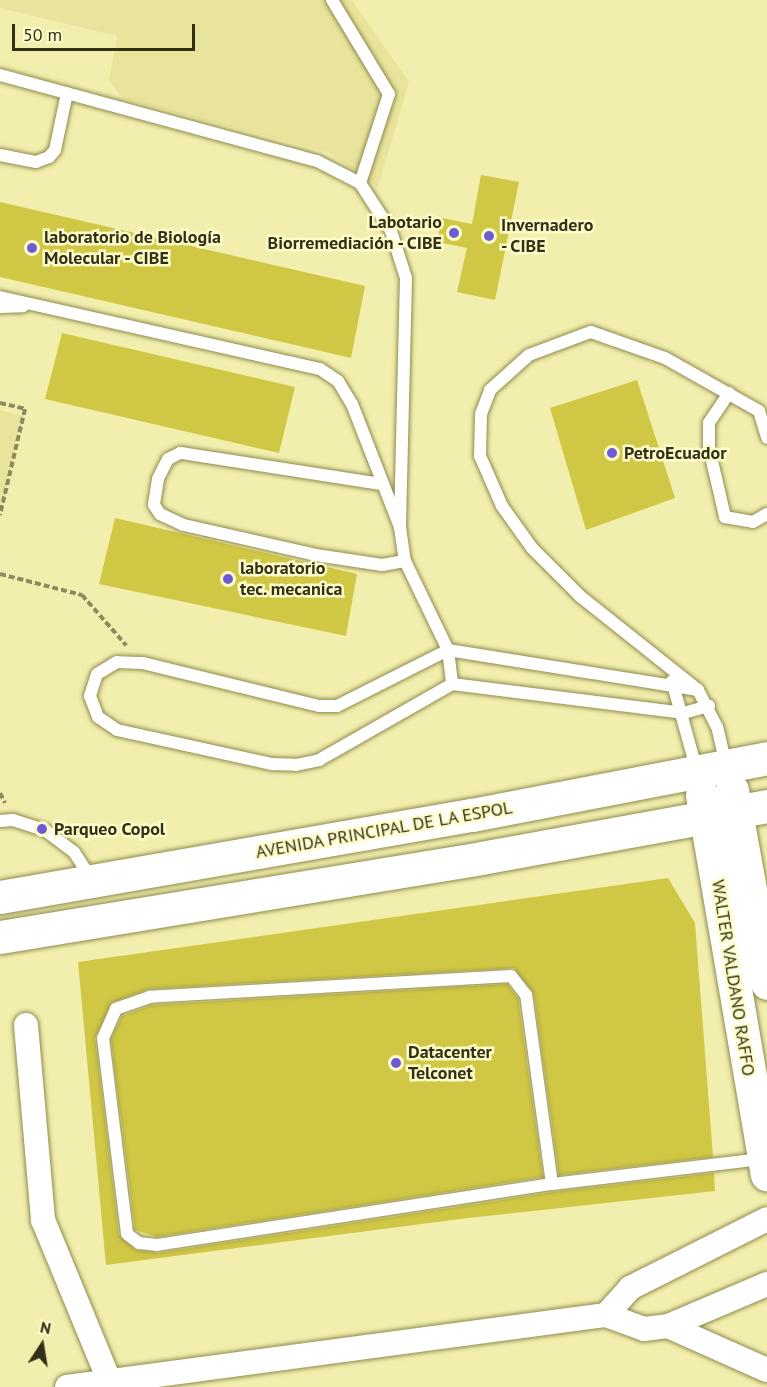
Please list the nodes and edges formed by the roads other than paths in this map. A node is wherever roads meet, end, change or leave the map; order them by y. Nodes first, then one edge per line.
1 (332, 0) edge
2 (0, 75) edge
3 (67, 93) junction
4 (0, 155) edge
5 (360, 183) junction
6 (0, 297) edge
7 (52, 306) junction
8 (0, 307) edge
9 (729, 393) junction
10 (763, 410) edge
11 (767, 438) edge
12 (381, 484) junction
13 (767, 514) edge
14 (400, 527) junction
15 (405, 561) junction
16 (448, 650) junction
17 (667, 665) junction
18 (452, 684) junction
19 (674, 687) junction
20 (698, 690) junction
21 (709, 706) junction
22 (684, 713) junction
23 (767, 758) edge
24 (712, 769) junction
25 (736, 812) edge
26 (0, 821) edge
27 (94, 881) junction
28 (0, 897) edge
29 (0, 937) edge
30 (767, 979) edge
31 (26, 1025) dead end
32 (761, 1118) edge
33 (765, 1166) edge
34 (552, 1184) junction
35 (767, 1219) edge
36 (767, 1284) edge
37 (606, 1315) junction
38 (668, 1326) junction
39 (767, 1370) edge
40 (109, 1380) junction
41 (67, 1387) edge

1 - 5 lane
2 - 3 lane
3 - 4 lane
3 - 5 lane
5 - 14 lane
6 - 7 lane
7 - 8 lane
7 - 12 lane
9 - 10 lane
9 - 13 lane
9 - 17 lane
10 - 11 lane
12 - 14 lane
12 - 15 lane
14 - 15 lane
15 - 16 lane
16 - 18 lane
16 - 18 lane
16 - 19 lane
17 - 19 lane
17 - 20 lane
18 - 22 lane
19 - 20 lane
19 - 22 lane
20 - 21 lane
21 - 22 lane
21 - 24 lane
22 - 24 lane
23 - 24 street, AVENIDA PRINCIPAL DE LA ESPOL
24 - 25 street
24 - 27 street, AVENIDA PRINCIPAL DE LA ESPOL
25 - 29 street
25 - 30 street, WALTER VALDANO RAFFO
25 - 32 street, WALTER VALDANO RAFFO
26 - 27 lane
27 - 28 street, AVENIDA PRINCIPAL DE LA ESPOL
31 - 40 street
32 - 33 street, WALTER VALDANO RAFFO
33 - 34 lane
34 - 34 lane
35 - 37 street
36 - 38 street
37 - 38 street
37 - 40 street
38 - 39 street
40 - 41 street

